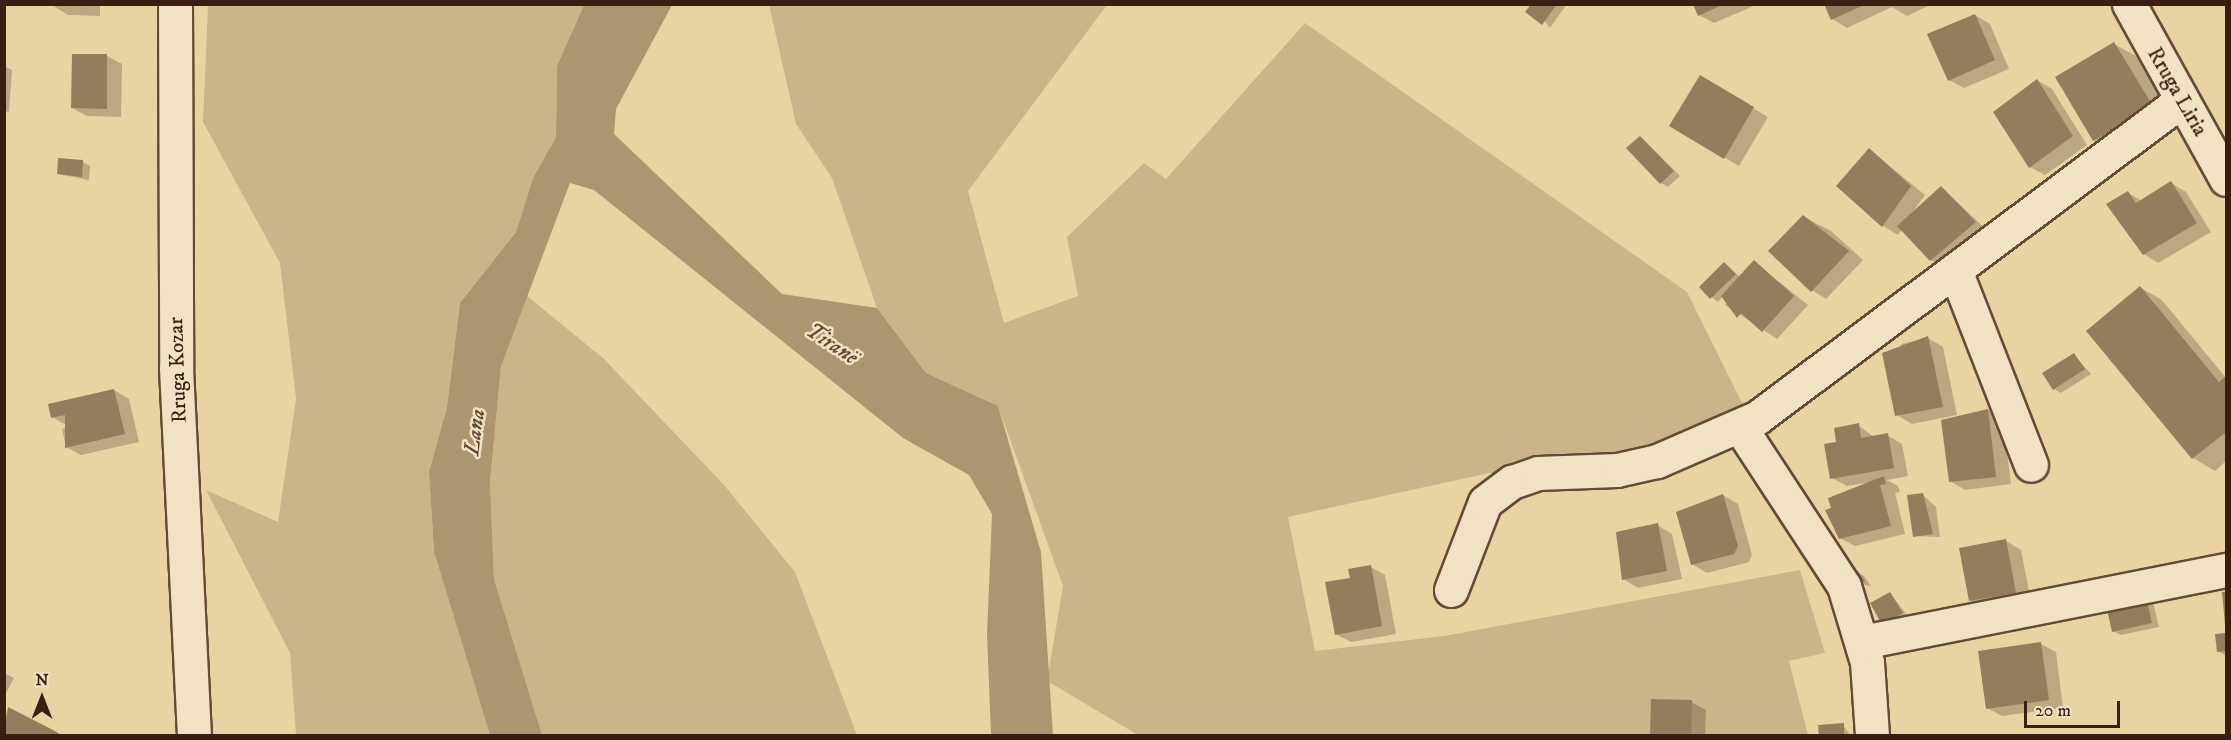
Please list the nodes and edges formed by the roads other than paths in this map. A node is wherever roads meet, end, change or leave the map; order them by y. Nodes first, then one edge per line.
1 (175, 4) edge
2 (2129, 4) edge
3 (2182, 100) junction
4 (2226, 179) edge
5 (1955, 270) junction
6 (1740, 427) junction
7 (2031, 465) dead end
8 (2226, 570) edge
9 (1451, 590) dead end
10 (1862, 642) junction
11 (194, 735) edge
12 (1872, 735) edge

1 - 11 street, Rruga Kozar
2 - 3 street, Rruga Liria
3 - 4 street, Rruga Liria
3 - 5 street
5 - 6 street
5 - 7 street
6 - 9 street
6 - 10 street
8 - 10 street
10 - 12 street

